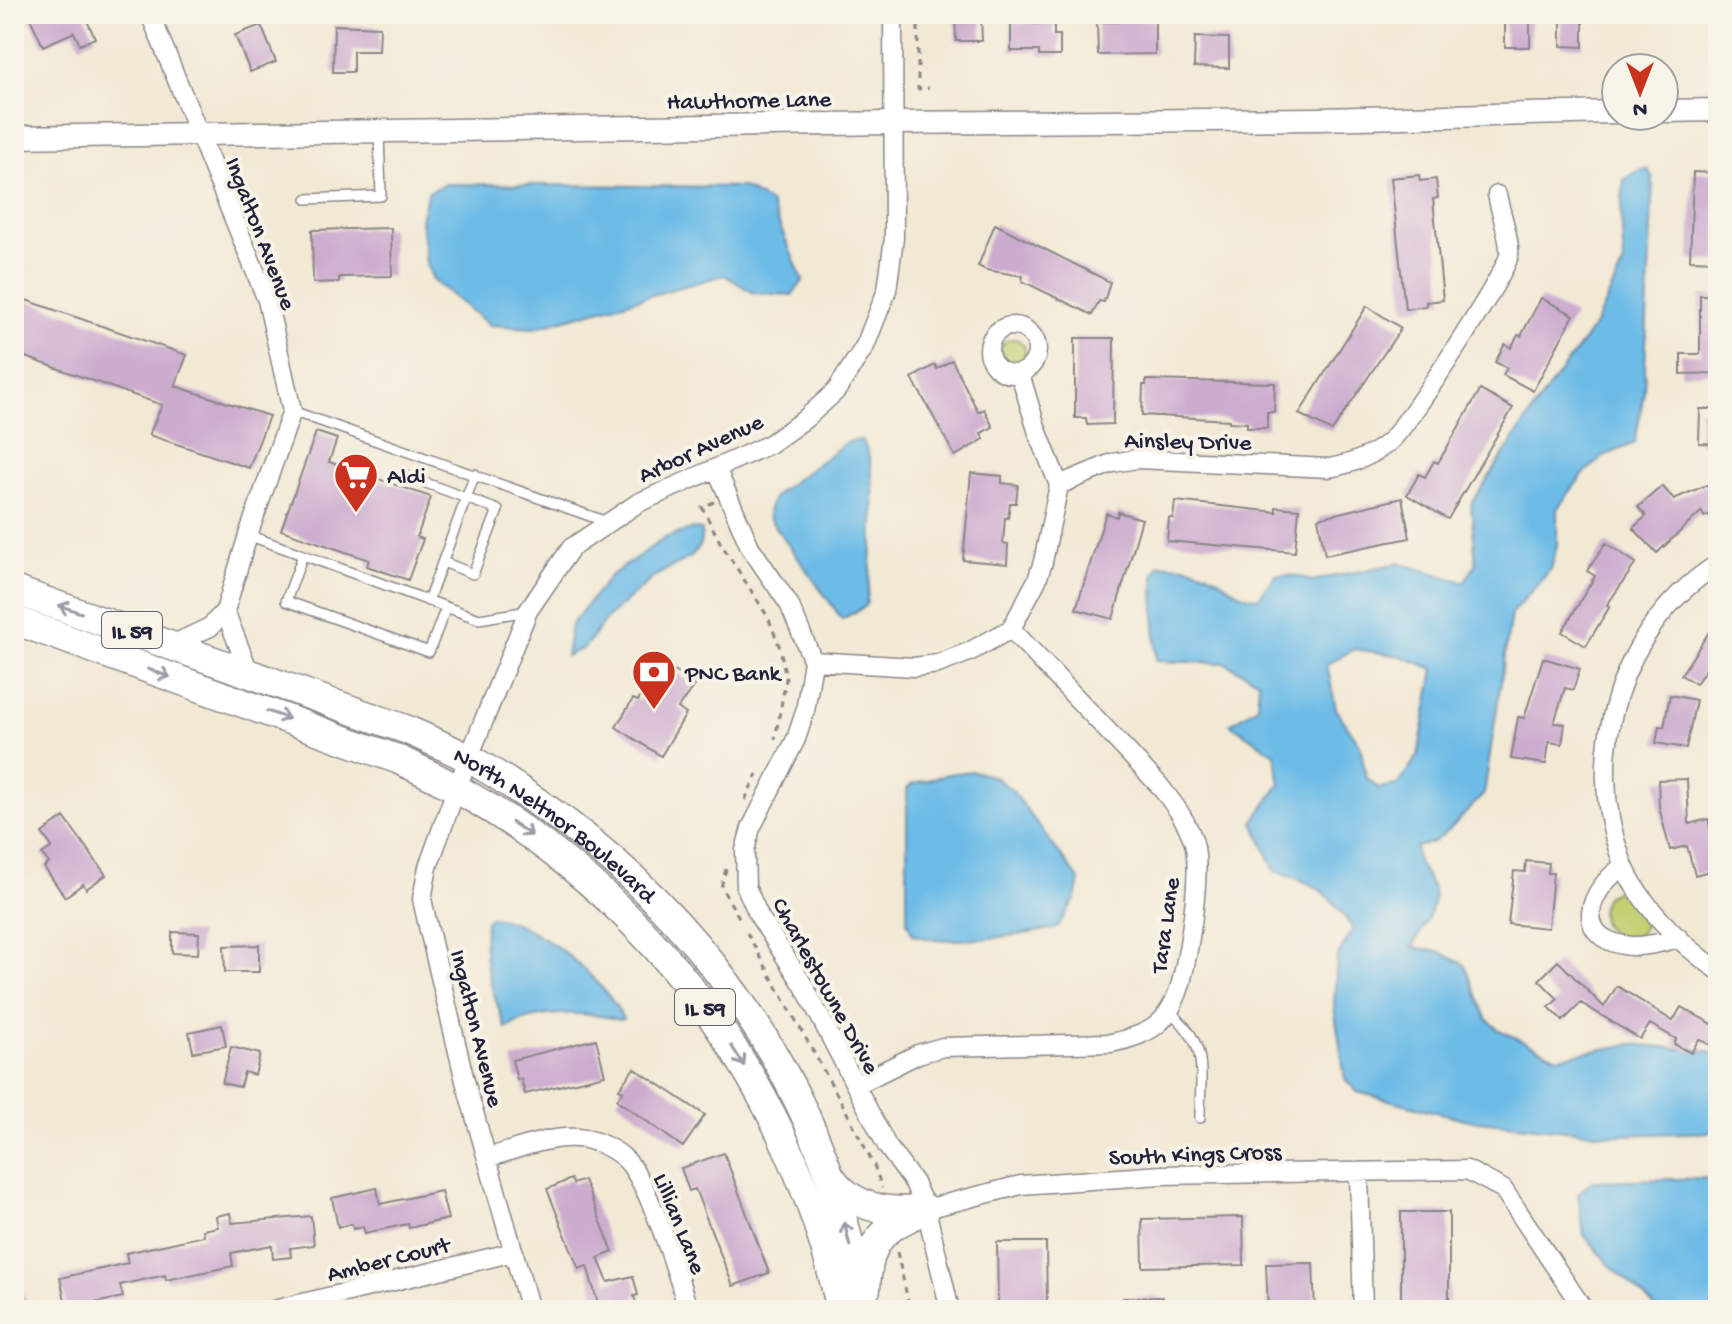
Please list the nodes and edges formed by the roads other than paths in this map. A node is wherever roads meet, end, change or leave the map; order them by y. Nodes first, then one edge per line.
1 (150, 14) edge
2 (893, 14) edge
3 (1718, 110) edge
4 (1680, 111) edge
5 (1600, 112) edge
6 (893, 123) junction
7 (379, 132) junction
8 (197, 135) junction
9 (14, 137) edge
10 (1497, 195) dead end
11 (307, 199) dead end
12 (1020, 374) dead end
13 (292, 411) junction
14 (717, 470) junction
15 (402, 474) dead end
16 (475, 474) junction
17 (1059, 485) junction
18 (467, 497) junction
19 (607, 522) junction
20 (248, 535) junction
21 (303, 555) junction
22 (443, 562) junction
23 (1718, 564) edge
24 (14, 590) edge
25 (428, 601) junction
26 (446, 607) junction
27 (225, 611) junction
28 (528, 611) junction
29 (14, 620) edge
30 (1011, 629) junction
31 (172, 645) junction
32 (813, 661) junction
33 (249, 672) junction
34 (468, 758) junction
35 (457, 787) junction
36 (1624, 866) junction
37 (1679, 938) junction
38 (1718, 970) edge
39 (1168, 1010) junction
40 (856, 1085) junction
41 (1200, 1118) dead end
42 (487, 1158) junction
43 (829, 1174) junction
44 (1359, 1174) junction
45 (926, 1209) junction
46 (890, 1219) junction
47 (514, 1252) junction
48 (274, 1310) edge
49 (530, 1310) edge
50 (688, 1310) edge
51 (841, 1310) edge
52 (864, 1310) edge
53 (950, 1310) edge
54 (1363, 1310) edge
55 (1584, 1310) edge

1 - 8 street, Ingalton Avenue
2 - 6 street, Arbor Avenue
3 - 4 street
5 - 6 street, Hawthorne Lane
6 - 7 street, Hawthorne Lane
6 - 14 street, Arbor Avenue
7 - 8 street, Hawthorne Lane
7 - 11 lane
8 - 9 street, Hawthorne Lane
8 - 13 street, Ingalton Avenue
10 - 17 street, Ainsley Drive
12 - 17 street
13 - 16 lane
13 - 20 street
14 - 19 street, Arbor Avenue
14 - 32 street
15 - 18 lane
16 - 18 lane
16 - 19 lane
17 - 30 street
18 - 22 lane
18 - 22 lane
19 - 28 street, Arbor Avenue
20 - 21 lane
20 - 27 street
21 - 25 lane
21 - 26 lane
22 - 25 lane
23 - 36 street
31 -> 24 main road, North Neltnor Boulevard / IL 59
25 - 26 lane
26 - 28 lane
27 - 31 street
27 - 33 street
28 - 34 street, Arbor Avenue
29 -> 35 main road, North Neltnor Boulevard / IL 59
30 - 32 street
30 - 39 street, Tara Lane
31 - 33 main road, North Neltnor Boulevard / IL 59
32 - 40 street, Charlestowne Drive
33 - 34 main road, North Neltnor Boulevard / IL 59
34 - 35 street, Ingalton Avenue
34 - 43 main road, North Neltnor Boulevard / IL 59
35 - 42 street, Ingalton Avenue
35 -> 51 main road, North Neltnor Boulevard / IL 59
36 - 37 street
36 - 37 street
37 - 38 street
39 - 40 street, Tara Lane
39 - 41 lane
40 - 45 street, Charlestowne Drive
42 - 47 street, Ingalton Avenue
42 - 50 street, Lillian Lane
43 - 46 main road
52 -> 43 main road, North Neltnor Boulevard / IL 59
44 - 45 street, South Kings Cross
44 - 54 street
44 - 55 street, South Kings Cross
45 - 46 main road
45 - 53 street, Charlestowne Drive
46 - 52 main road
47 - 48 street, Amber Court
47 - 49 street, Ingalton Avenue

